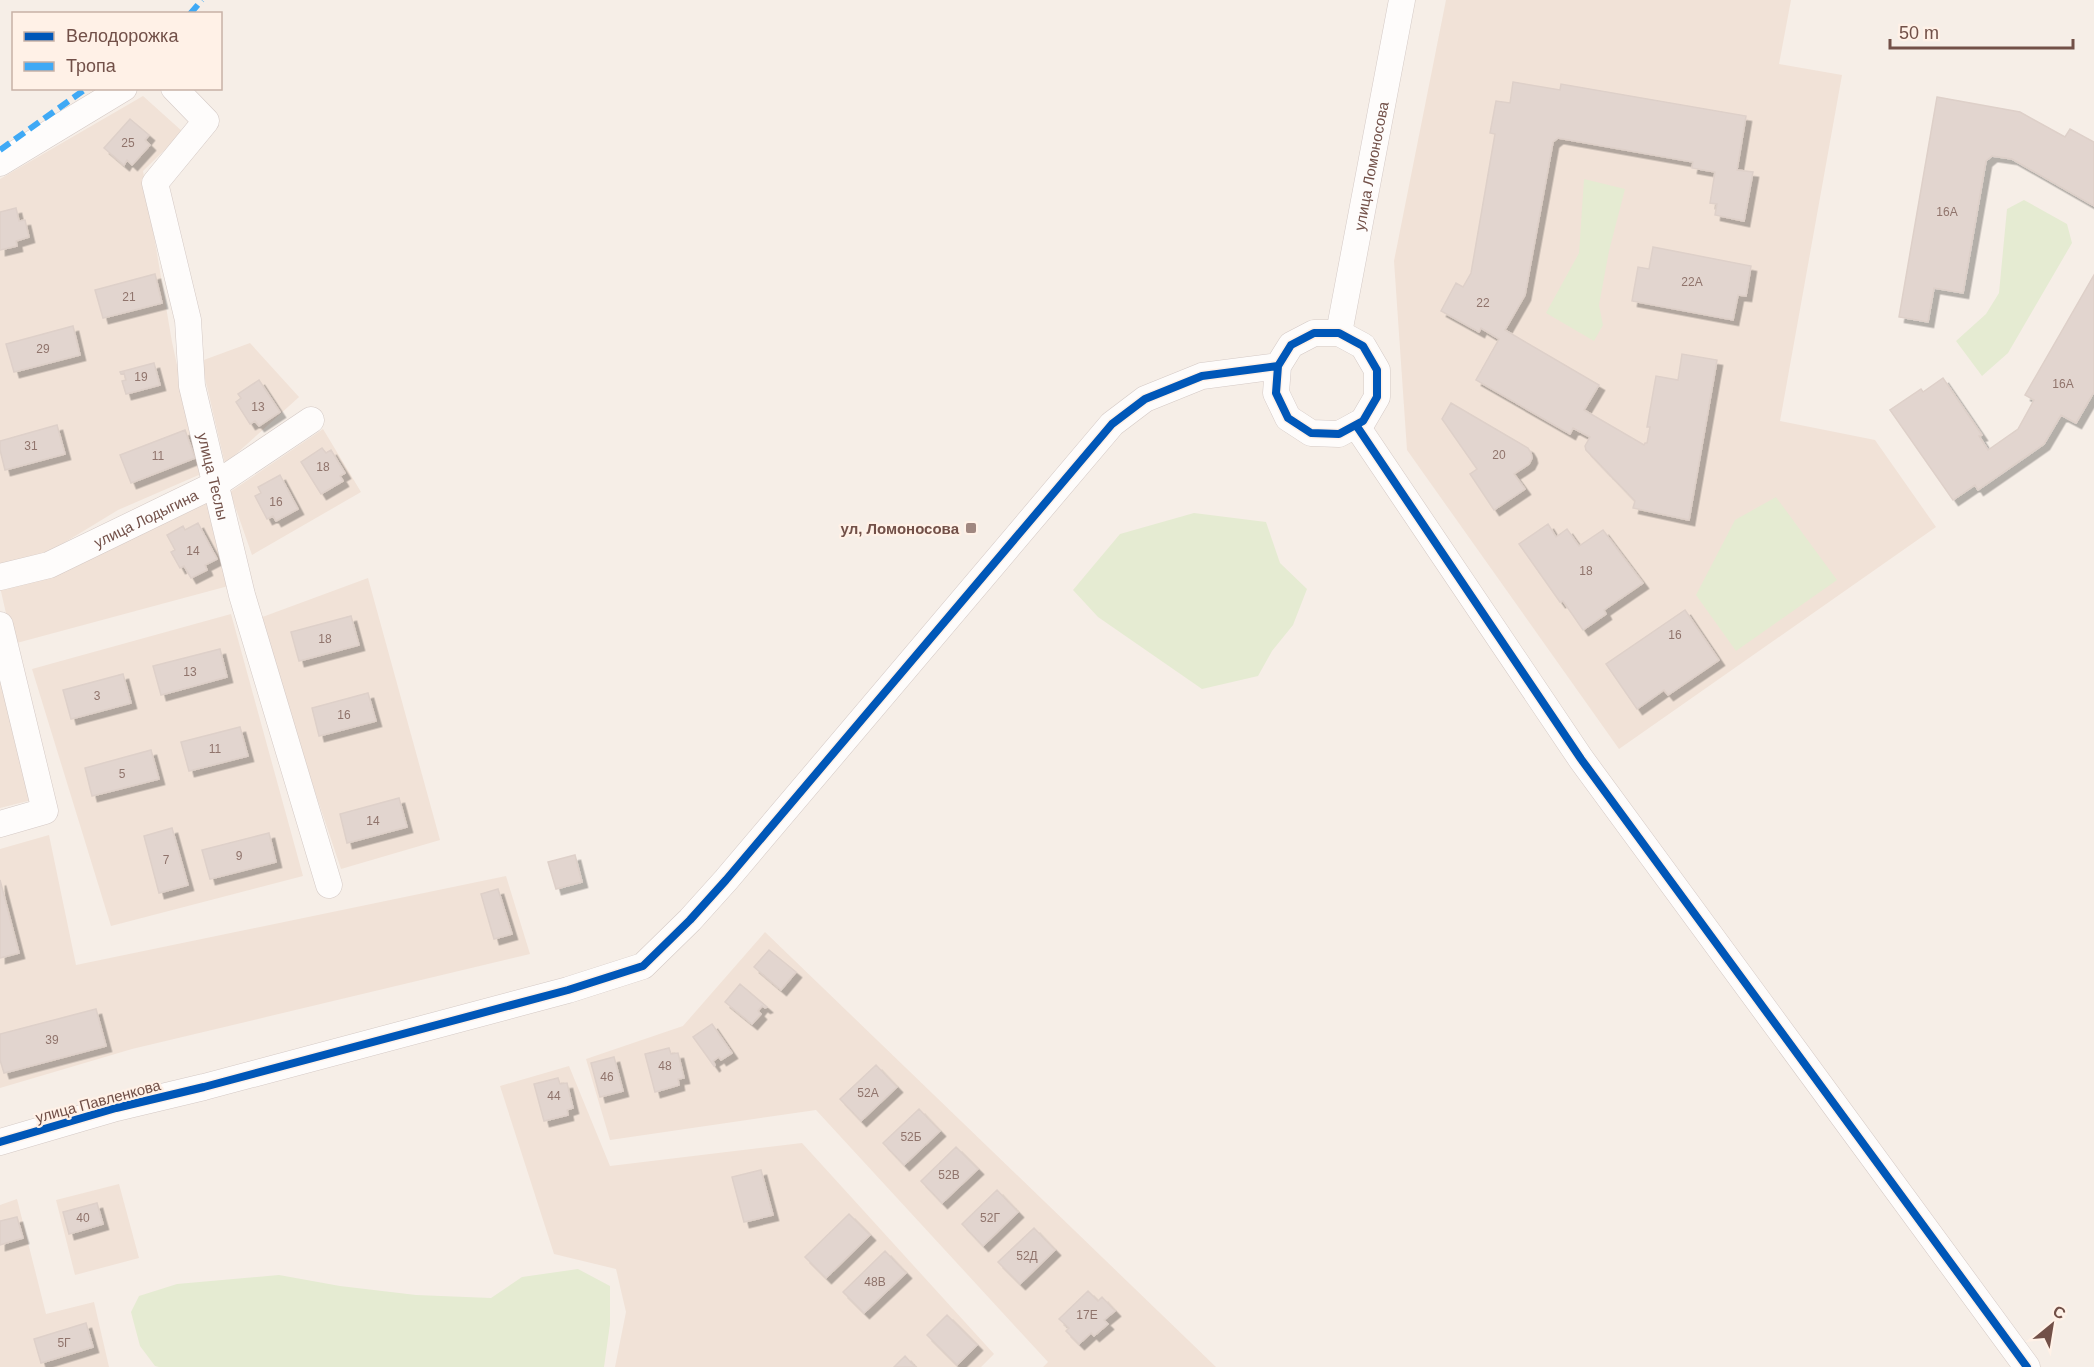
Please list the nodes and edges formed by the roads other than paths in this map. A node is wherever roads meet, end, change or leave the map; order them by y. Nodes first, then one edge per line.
1 (1402, 0) edge
2 (121, 90) edge
3 (176, 90) edge
4 (0, 163) edge
5 (1339, 333) junction
6 (1278, 366) junction
7 (311, 420) dead end
8 (1356, 425) junction
9 (216, 484) junction
10 (0, 577) edge
11 (0, 625) edge
12 (0, 824) edge
13 (329, 885) dead end
14 (0, 1142) edge
15 (2027, 1367) edge

1 - 5 street, улица Ломоносова
2 - 4 street
3 - 9 street, улица Теслы
5 - 6 street
5 - 8 street
6 - 8 street
6 - 14 street, улица Павленкова
7 - 9 street, улица Лодыгина
8 - 15 street
9 - 10 street, улица Лодыгина
9 - 13 street, улица Теслы
11 - 12 street

